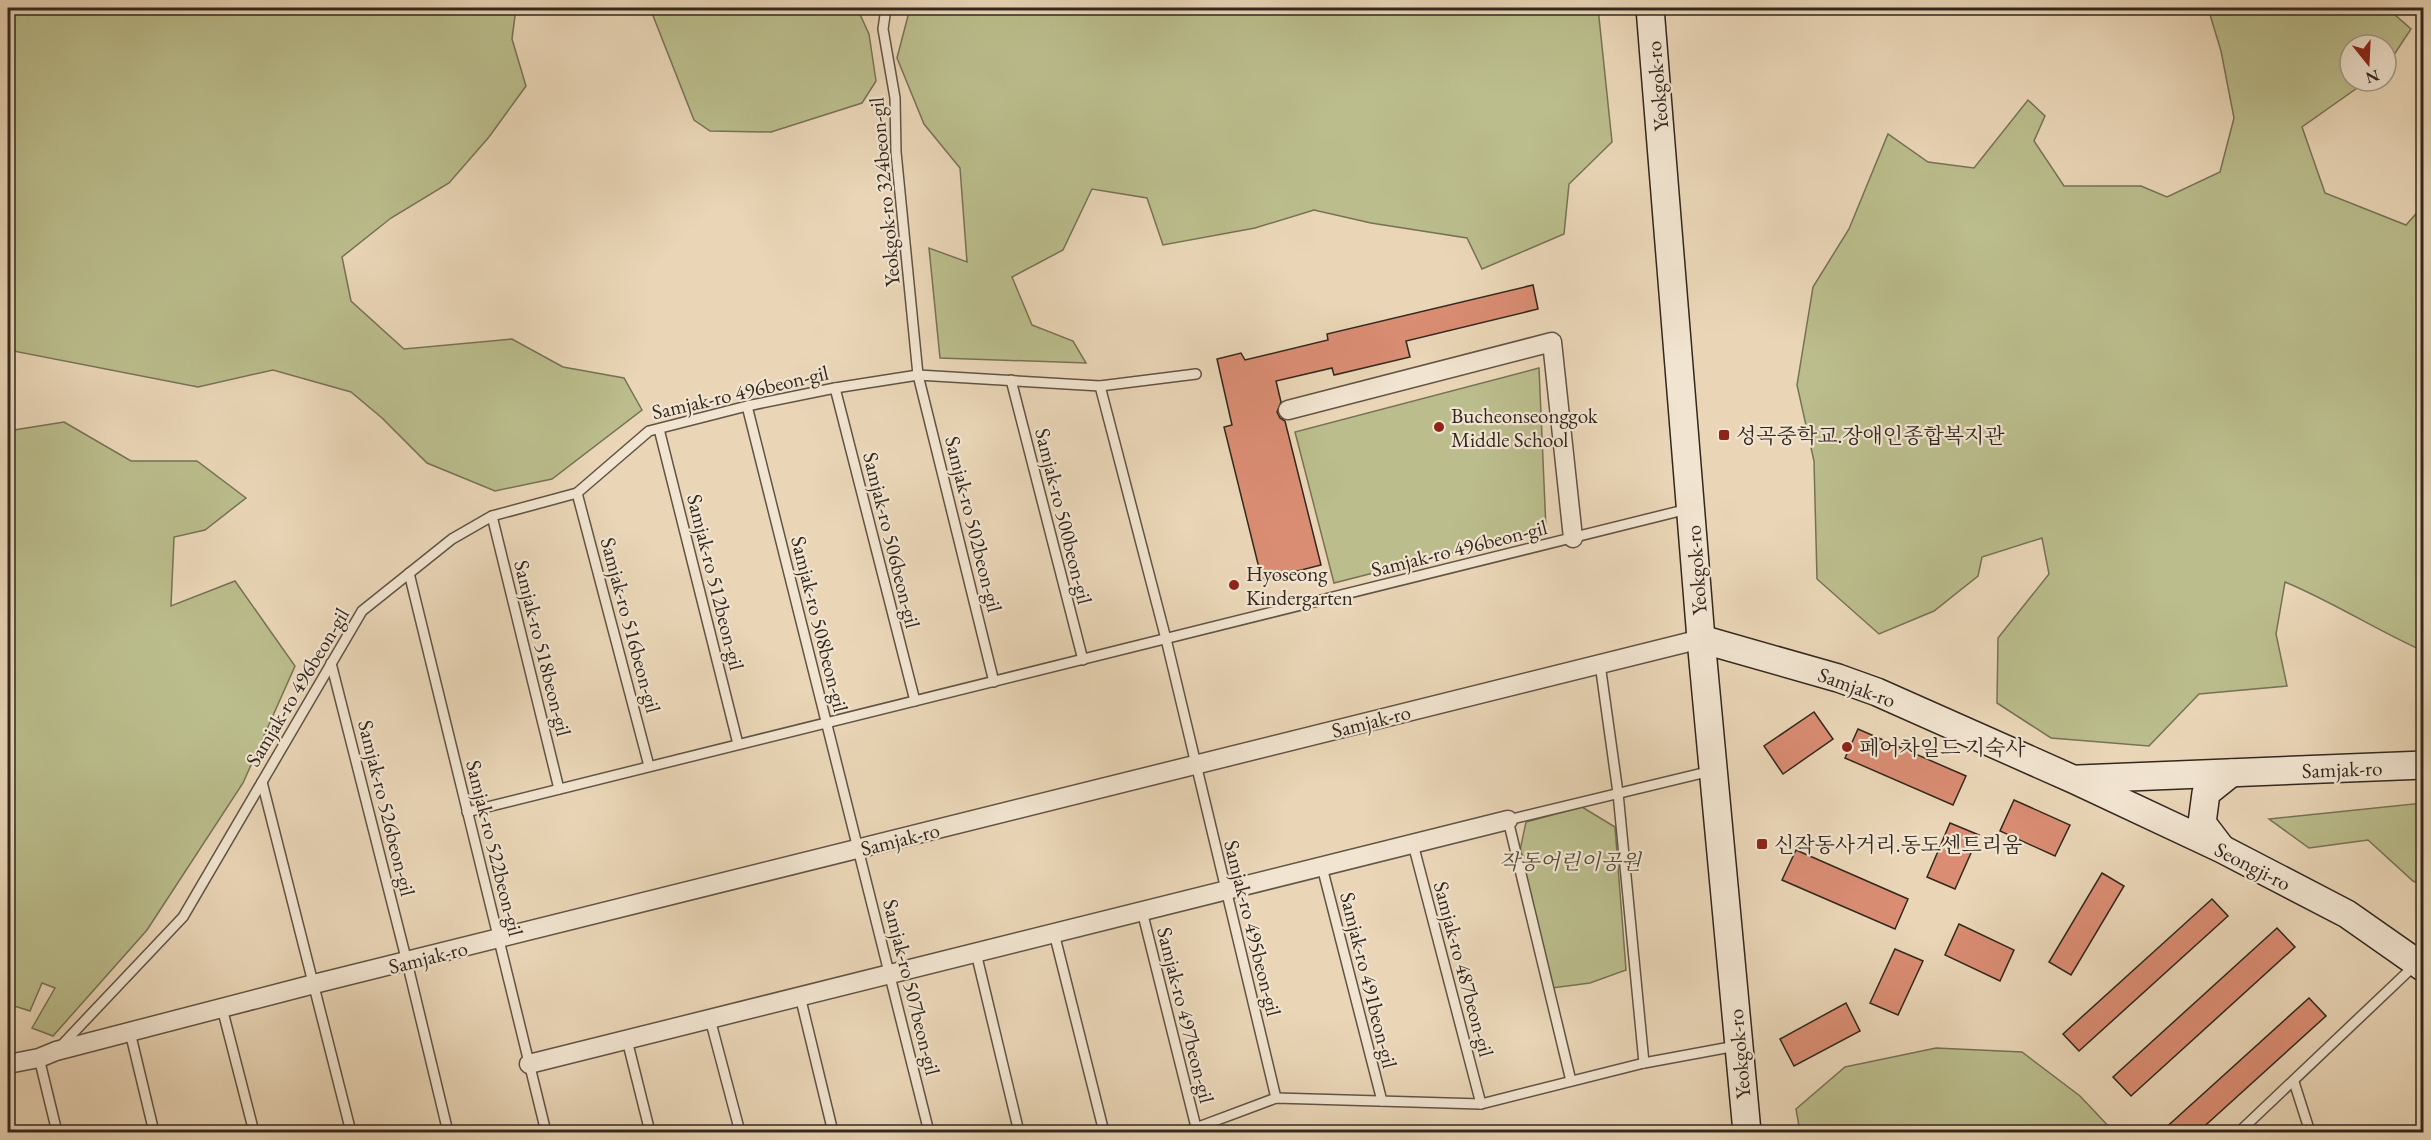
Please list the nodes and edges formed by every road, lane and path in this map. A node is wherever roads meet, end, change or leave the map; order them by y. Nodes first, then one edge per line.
1 (886, 8) edge
2 (1650, 8) edge
3 (1196, 374) dead end
4 (918, 375) junction
5 (1011, 380) junction
6 (1100, 386) junction
7 (835, 388) junction
8 (747, 406) junction
9 (1288, 410) dead end
10 (659, 429) junction
11 (577, 493) junction
12 (1691, 509) junction
13 (492, 516) junction
14 (1573, 538) junction
15 (408, 573) junction
16 (1166, 639) junction
17 (1701, 639) junction
18 (1083, 660) junction
19 (331, 663) junction
20 (1600, 664) junction
21 (994, 682) junction
22 (915, 701) junction
23 (826, 723) junction
24 (738, 744) junction
25 (1195, 765) junction
26 (2424, 765) edge
27 (649, 766) junction
28 (1714, 771) junction
29 (2231, 773) junction
30 (2074, 780) junction
31 (262, 782) junction
32 (559, 789) junction
33 (1618, 793) junction
34 (467, 812) junction
35 (1508, 820) junction
36 (1413, 844) junction
37 (860, 849) junction
38 (2222, 849) junction
39 (1322, 867) junction
40 (1225, 891) junction
41 (1142, 911) junction
42 (1054, 933) junction
43 (499, 940) junction
44 (976, 953) junction
45 (407, 962) junction
46 (2420, 965) edge
47 (890, 974) junction
48 (314, 984) junction
49 (800, 996) junction
50 (222, 1008) junction
51 (710, 1019) junction
52 (130, 1032) junction
53 (627, 1040) junction
54 (1737, 1045) junction
55 (47, 1055) junction
56 (1644, 1063) junction
57 (8, 1064) edge
58 (529, 1064) junction
59 (1571, 1081) junction
60 (2294, 1082) junction
61 (1276, 1098) junction
62 (1382, 1101) junction
63 (1481, 1104) junction
64 (1196, 1127) junction
65 (57, 1132) edge
66 (154, 1132) edge
67 (254, 1132) edge
68 (351, 1132) edge
69 (448, 1132) edge
70 (546, 1132) edge
71 (650, 1132) edge
72 (740, 1132) edge
73 (833, 1132) edge
74 (929, 1132) edge
75 (1019, 1132) edge
76 (1104, 1132) edge
77 (1185, 1132) edge
78 (1747, 1132) edge
79 (2239, 1132) edge
80 (2310, 1132) edge

1 - 4 lane, Yeokgok-ro 324beon-gil
2 - 12 street, Yeokgok-ro
3 - 6 lane, Samjak-ro 496beon-gil
4 - 5 lane, Samjak-ro 496beon-gil
4 - 7 lane, Samjak-ro 496beon-gil
4 - 21 lane, Samjak-ro 502beon-gil
5 - 6 lane, Samjak-ro 496beon-gil
5 - 18 lane, Samjak-ro 500beon-gil
6 - 16 lane
7 - 8 lane, Samjak-ro 496beon-gil
7 - 22 lane, Samjak-ro 506beon-gil
8 - 10 lane, Samjak-ro 496beon-gil
8 - 23 lane, Samjak-ro 508beon-gil
9 - 14 street
10 - 11 lane, Samjak-ro 496beon-gil
10 - 24 lane, Samjak-ro 512beon-gil
11 - 13 lane, Samjak-ro 496beon-gil
11 - 27 lane, Samjak-ro 516beon-gil
12 - 14 lane, Samjak-ro 496beon-gil
12 - 17 street, Yeokgok-ro
13 - 15 lane, Samjak-ro 496beon-gil
13 - 32 lane, Samjak-ro 518beon-gil
14 - 16 lane, Samjak-ro 496beon-gil
15 - 19 lane, Samjak-ro 496beon-gil
15 - 34 lane, Samjak-ro 522beon-gil
16 - 18 lane, Samjak-ro 496beon-gil
16 - 25 lane
17 - 20 street, Samjak-ro
17 - 28 street, Yeokgok-ro
17 - 30 street, Samjak-ro
18 - 21 lane, Samjak-ro 496beon-gil
19 - 31 lane, Samjak-ro 496beon-gil
19 - 45 lane, Samjak-ro 526beon-gil
20 - 25 street, Samjak-ro
20 - 33 lane
21 - 22 lane, Samjak-ro 496beon-gil
22 - 23 lane, Samjak-ro 496beon-gil
23 - 24 lane, Samjak-ro 496beon-gil
23 - 37 lane, Samjak-ro 508beon-gil
24 - 27 lane, Samjak-ro 496beon-gil
25 - 37 street, Samjak-ro
25 - 40 lane, Samjak-ro 495beon-gil
26 - 29 street, Samjak-ro
27 - 32 lane, Samjak-ro 496beon-gil
28 - 33 lane
28 - 54 street, Yeokgok-ro
29 - 30 street, Samjak-ro
29 - 38 street
30 - 38 street, Seongji-ro
31 - 48 lane
31 - 55 lane, Samjak-ro 496beon-gil
32 - 34 lane, Samjak-ro 496beon-gil
33 - 35 lane
33 - 56 lane
34 - 43 lane, Samjak-ro 522beon-gil
35 - 36 street
35 - 59 lane
36 - 39 street
36 - 63 lane, Samjak-ro 487beon-gil
37 - 43 street, Samjak-ro
37 - 47 lane, Samjak-ro 507beon-gil
38 - 46 street, Seongji-ro
39 - 40 street
39 - 62 lane, Samjak-ro 491beon-gil
40 - 41 street
40 - 61 lane, Samjak-ro 495beon-gil
41 - 42 street
41 - 64 lane, Samjak-ro 497beon-gil
42 - 44 street
42 - 76 lane
43 - 45 street, Samjak-ro
43 - 58 lane, Samjak-ro 522beon-gil
44 - 47 street
44 - 75 lane
45 - 48 street, Samjak-ro
45 - 69 lane, Samjak-ro 526beon-gil
46 - 60 lane
47 - 49 street
47 - 74 lane, Samjak-ro 507beon-gil
48 - 50 street, Samjak-ro
48 - 68 lane
49 - 51 street
49 - 73 lane
50 - 52 street, Samjak-ro
50 - 67 lane
51 - 53 street
51 - 72 lane
52 - 55 street, Samjak-ro
52 - 66 lane
53 - 58 street
53 - 71 lane
54 - 56 lane
54 - 78 street, Yeokgok-ro
55 - 57 street, Samjak-ro
55 - 65 lane
56 - 59 lane
58 - 70 lane, Samjak-ro 522beon-gil
59 - 63 lane
60 - 79 lane
60 - 80 lane
61 - 62 lane
61 - 64 lane
62 - 63 lane
64 - 77 lane

